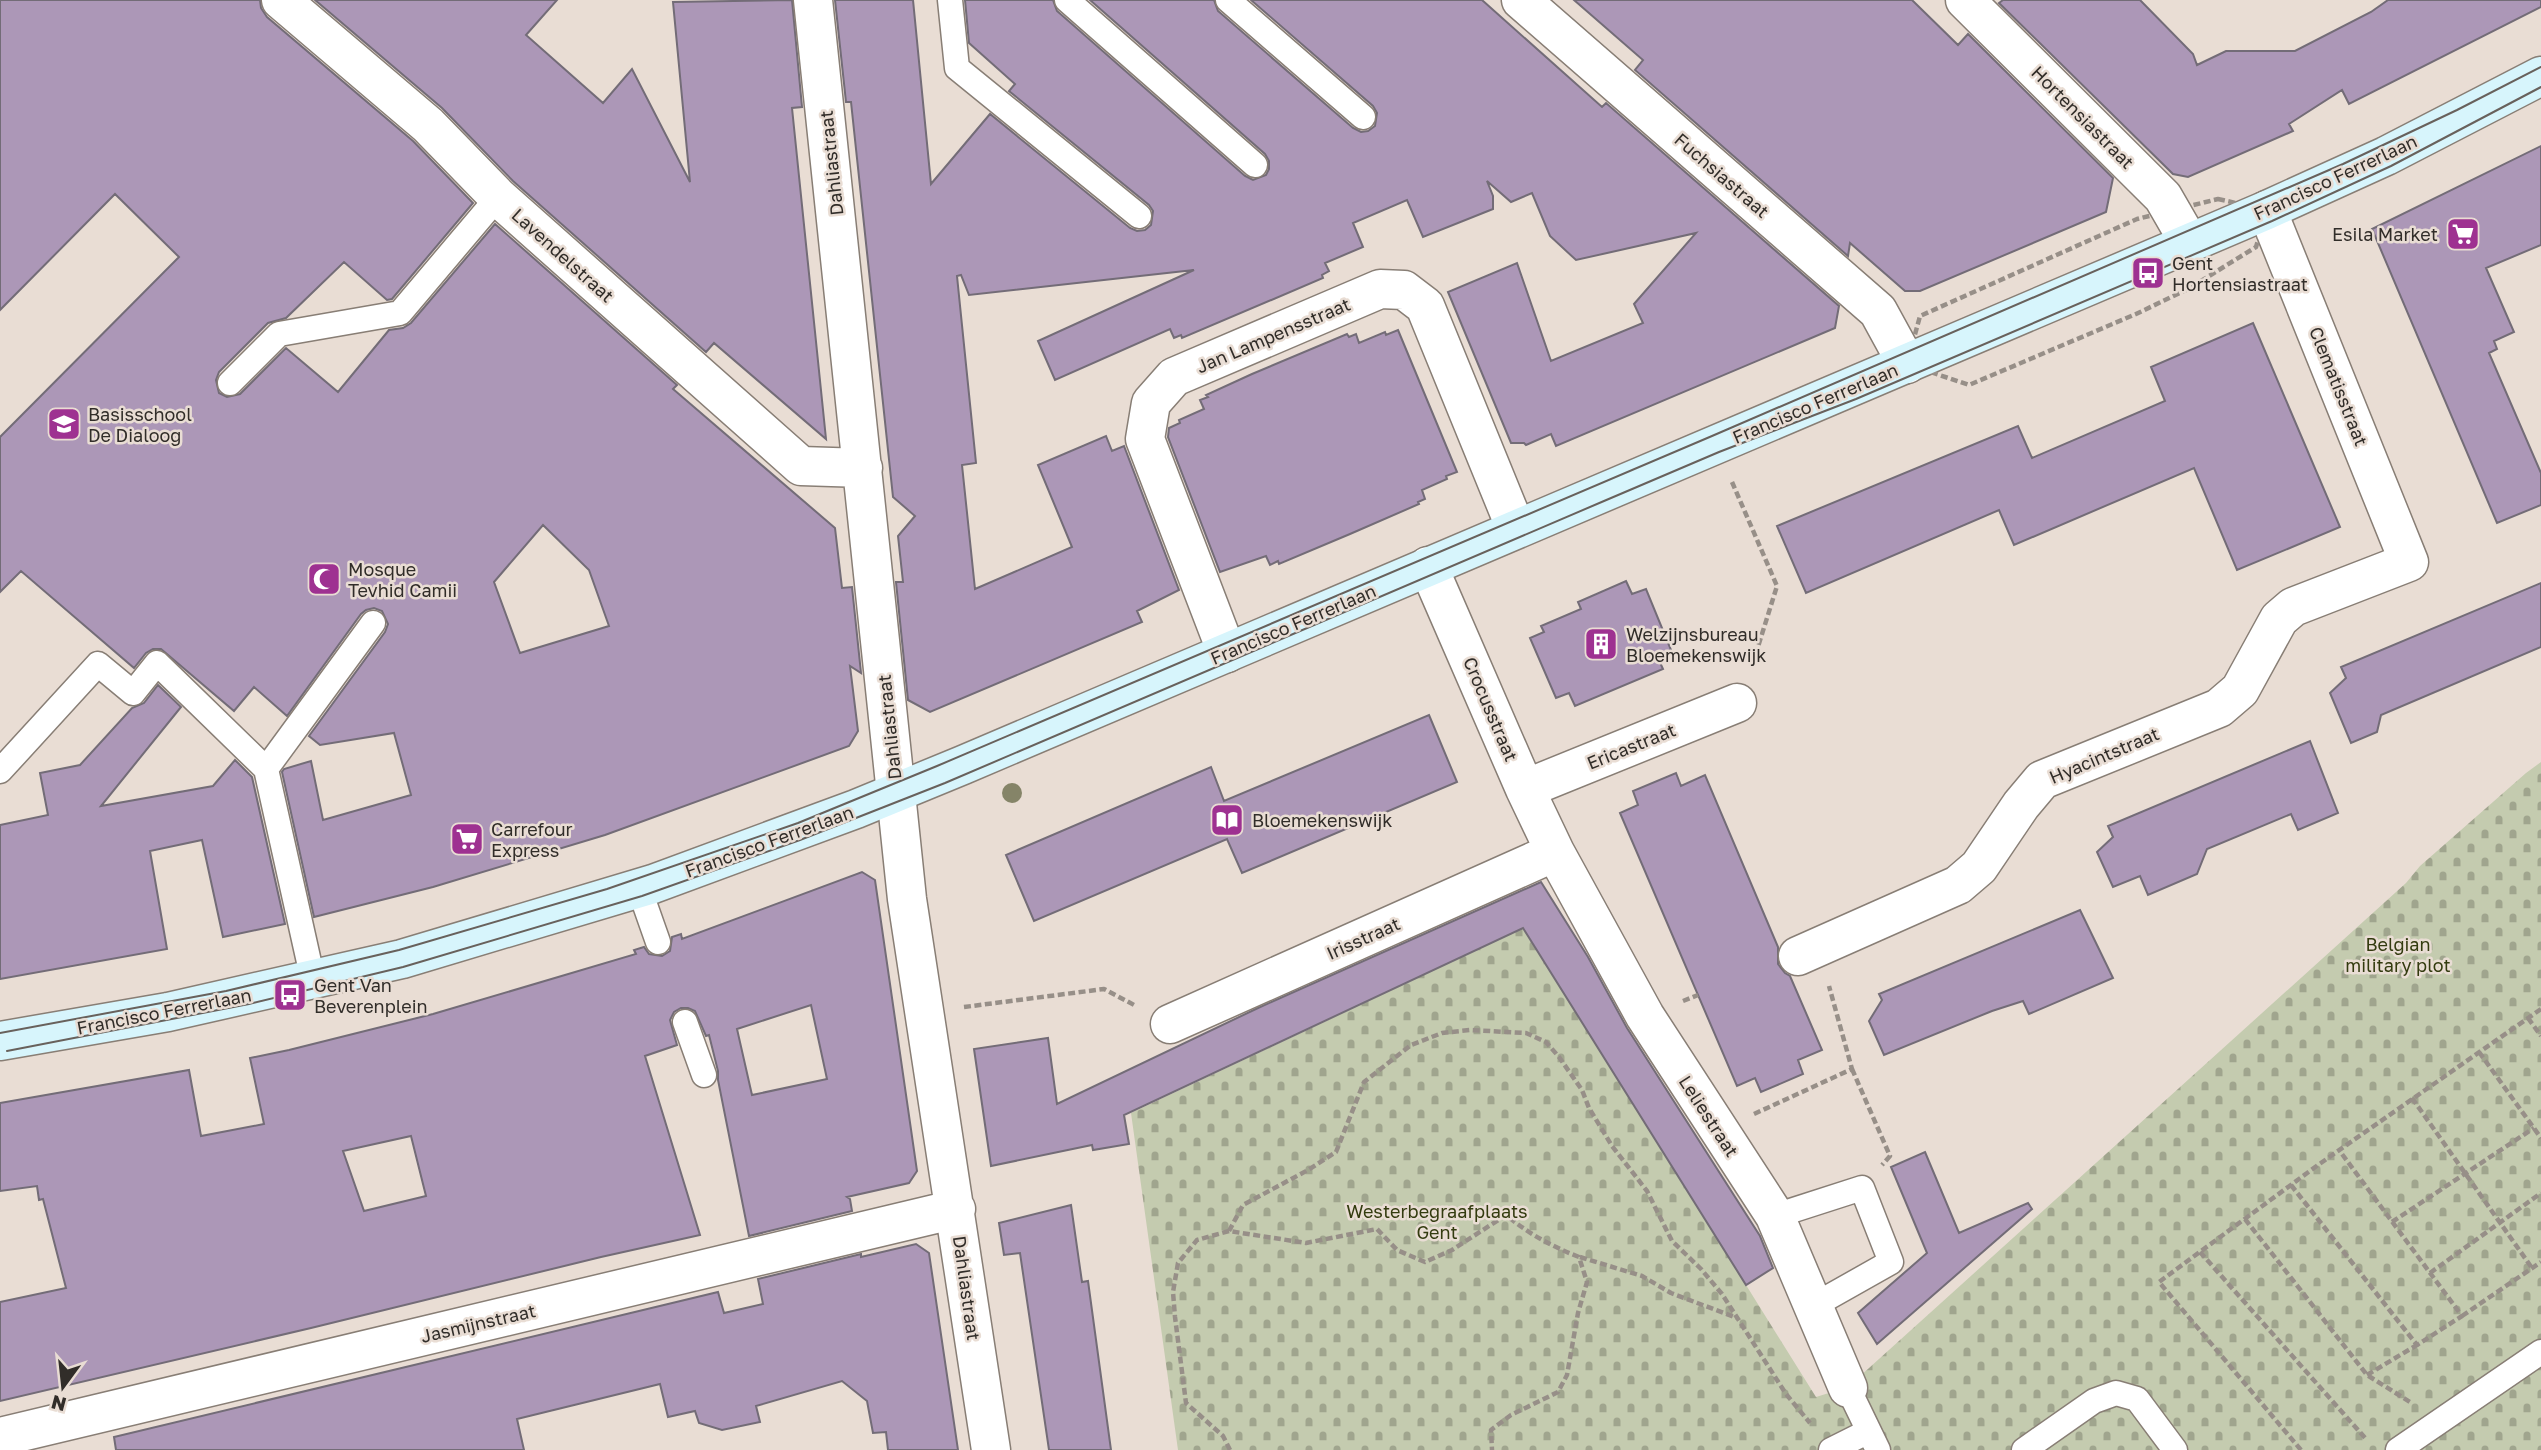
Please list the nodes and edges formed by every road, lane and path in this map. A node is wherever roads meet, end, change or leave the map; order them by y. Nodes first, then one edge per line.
1 (281, 0) edge
2 (813, 0) edge
3 (950, 0) edge
4 (1067, 0) edge
5 (1228, 0) edge
6 (1521, 0) edge
7 (1965, 0) edge
8 (2541, 76) edge
9 (1363, 117) dead end
10 (1255, 165) dead end
11 (498, 197) junction
12 (2267, 210) junction
13 (1139, 216) dead end
14 (2189, 242) junction
15 (1907, 364) junction
16 (230, 383) dead end
17 (1716, 444) junction
18 (863, 468) junction
19 (1516, 529) junction
20 (2409, 562) joint
21 (1429, 566) junction
22 (373, 623) dead end
23 (1227, 653) junction
24 (1737, 703) joint
25 (266, 769) junction
26 (0, 771) edge
27 (1525, 789) junction
28 (896, 793) junction
29 (1555, 852) junction
30 (639, 888) junction
31 (658, 942) dead end
32 (1798, 956) joint
33 (313, 981) junction
34 (2541, 1009) edge
35 (924, 1013) junction
36 (2528, 1018) junction
37 (685, 1022) dead end
38 (1170, 1024) joint
39 (2541, 1036) edge
40 (0, 1041) edge
41 (2479, 1052) junction
42 (1852, 1069) junction
43 (704, 1075) dead end
44 (2412, 1098) junction
45 (2534, 1128) junction
46 (1718, 1130) junction
47 (2541, 1138) edge
48 (2339, 1150) junction
49 (2465, 1173) junction
50 (2291, 1185) junction
51 (1862, 1188) junction
52 (2541, 1193) edge
53 (956, 1209) junction
54 (1775, 1216) junction
55 (2245, 1219) junction
56 (2392, 1222) junction
57 (2500, 1222) junction
58 (1228, 1231) junction
59 (2200, 1252) junction
60 (1579, 1257) junction
61 (2541, 1262) edge
62 (2532, 1268) junction
63 (2430, 1273) junction
64 (1813, 1306) junction
65 (2462, 1316) junction
66 (1738, 1318) junction
67 (2417, 1345) junction
68 (2541, 1352) edge
69 (2367, 1375) junction
70 (1848, 1388) joint
71 (2440, 1421) junction
72 (1812, 1429) dead end
73 (0, 1437) edge
74 (2367, 1440) dead end
75 (1873, 1441) edge
76 (991, 1450) edge
77 (1230, 1450) edge
78 (1492, 1450) edge
79 (1831, 1450) edge
80 (2024, 1450) edge
81 (2175, 1450) edge
82 (2301, 1450) edge
83 (2398, 1450) edge

1 - 11 street, Lavendelstraat
2 - 18 street, Dahliastraat
3 - 13 lane
4 - 10 lane
5 - 9 lane
6 - 15 street, Fuchsiastraat
7 - 14 street, Hortensiastraat
8 - 12 street, Francisco Ferrerlaan
11 - 16 lane
11 - 18 street, Lavendelstraat
12 - 14 street, Francisco Ferrerlaan
12 - 20 street, Clematisstraat
14 - 15 street, Francisco Ferrerlaan
15 - 17 street, Francisco Ferrerlaan
17 - 19 street, Francisco Ferrerlaan
17 - 24 path
18 - 28 street, Dahliastraat
19 - 21 street, Francisco Ferrerlaan
19 - 23 street, Jan Lampensstraat
20 - 32 street, Hyacintstraat
21 - 23 street, Francisco Ferrerlaan
21 - 27 street, Crocusstraat
22 - 25 lane
23 - 28 street, Francisco Ferrerlaan
24 - 27 street, Ericastraat
25 - 26 lane
25 - 33 lane
27 - 29 street, Crocusstraat
28 - 30 street, Francisco Ferrerlaan
28 - 35 street, Dahliastraat
29 - 38 street, Irisstraat
29 - 46 street, Leliestraat
30 - 31 lane
30 - 33 street, Francisco Ferrerlaan
32 - 42 path
33 - 40 street, Francisco Ferrerlaan
34 - 36 path
35 - 38 path
35 - 53 street, Dahliastraat
36 - 39 path
36 - 41 path
37 - 43 lane
41 - 44 path
41 - 45 path
42 - 46 path
42 - 51 path
44 - 48 path
44 - 49 path
45 - 47 path
45 - 49 path
46 - 54 street, Leliestraat
48 - 50 path
48 - 56 path
49 - 56 path
49 - 57 path
50 - 55 path
50 - 67 path
51 - 54 lane
51 - 64 lane
52 - 57 path
53 - 73 street, Jasmijnstraat
53 - 76 street, Dahliastraat
54 - 64 street, Leliestraat
55 - 59 path
55 - 69 path
56 - 63 path
57 - 62 path
57 - 63 path
58 - 60 path
58 - 66 path
58 - 77 path
59 - 74 path
59 - 82 path
60 - 66 path
60 - 78 path
61 - 62 path
62 - 65 path
63 - 65 path
64 - 70 street, Leliestraat
65 - 67 path
66 - 72 path
67 - 69 path
68 - 71 lane
69 - 71 path
70 - 75 lane
71 - 83 lane
75 - 79 lane
80 - 81 lane

